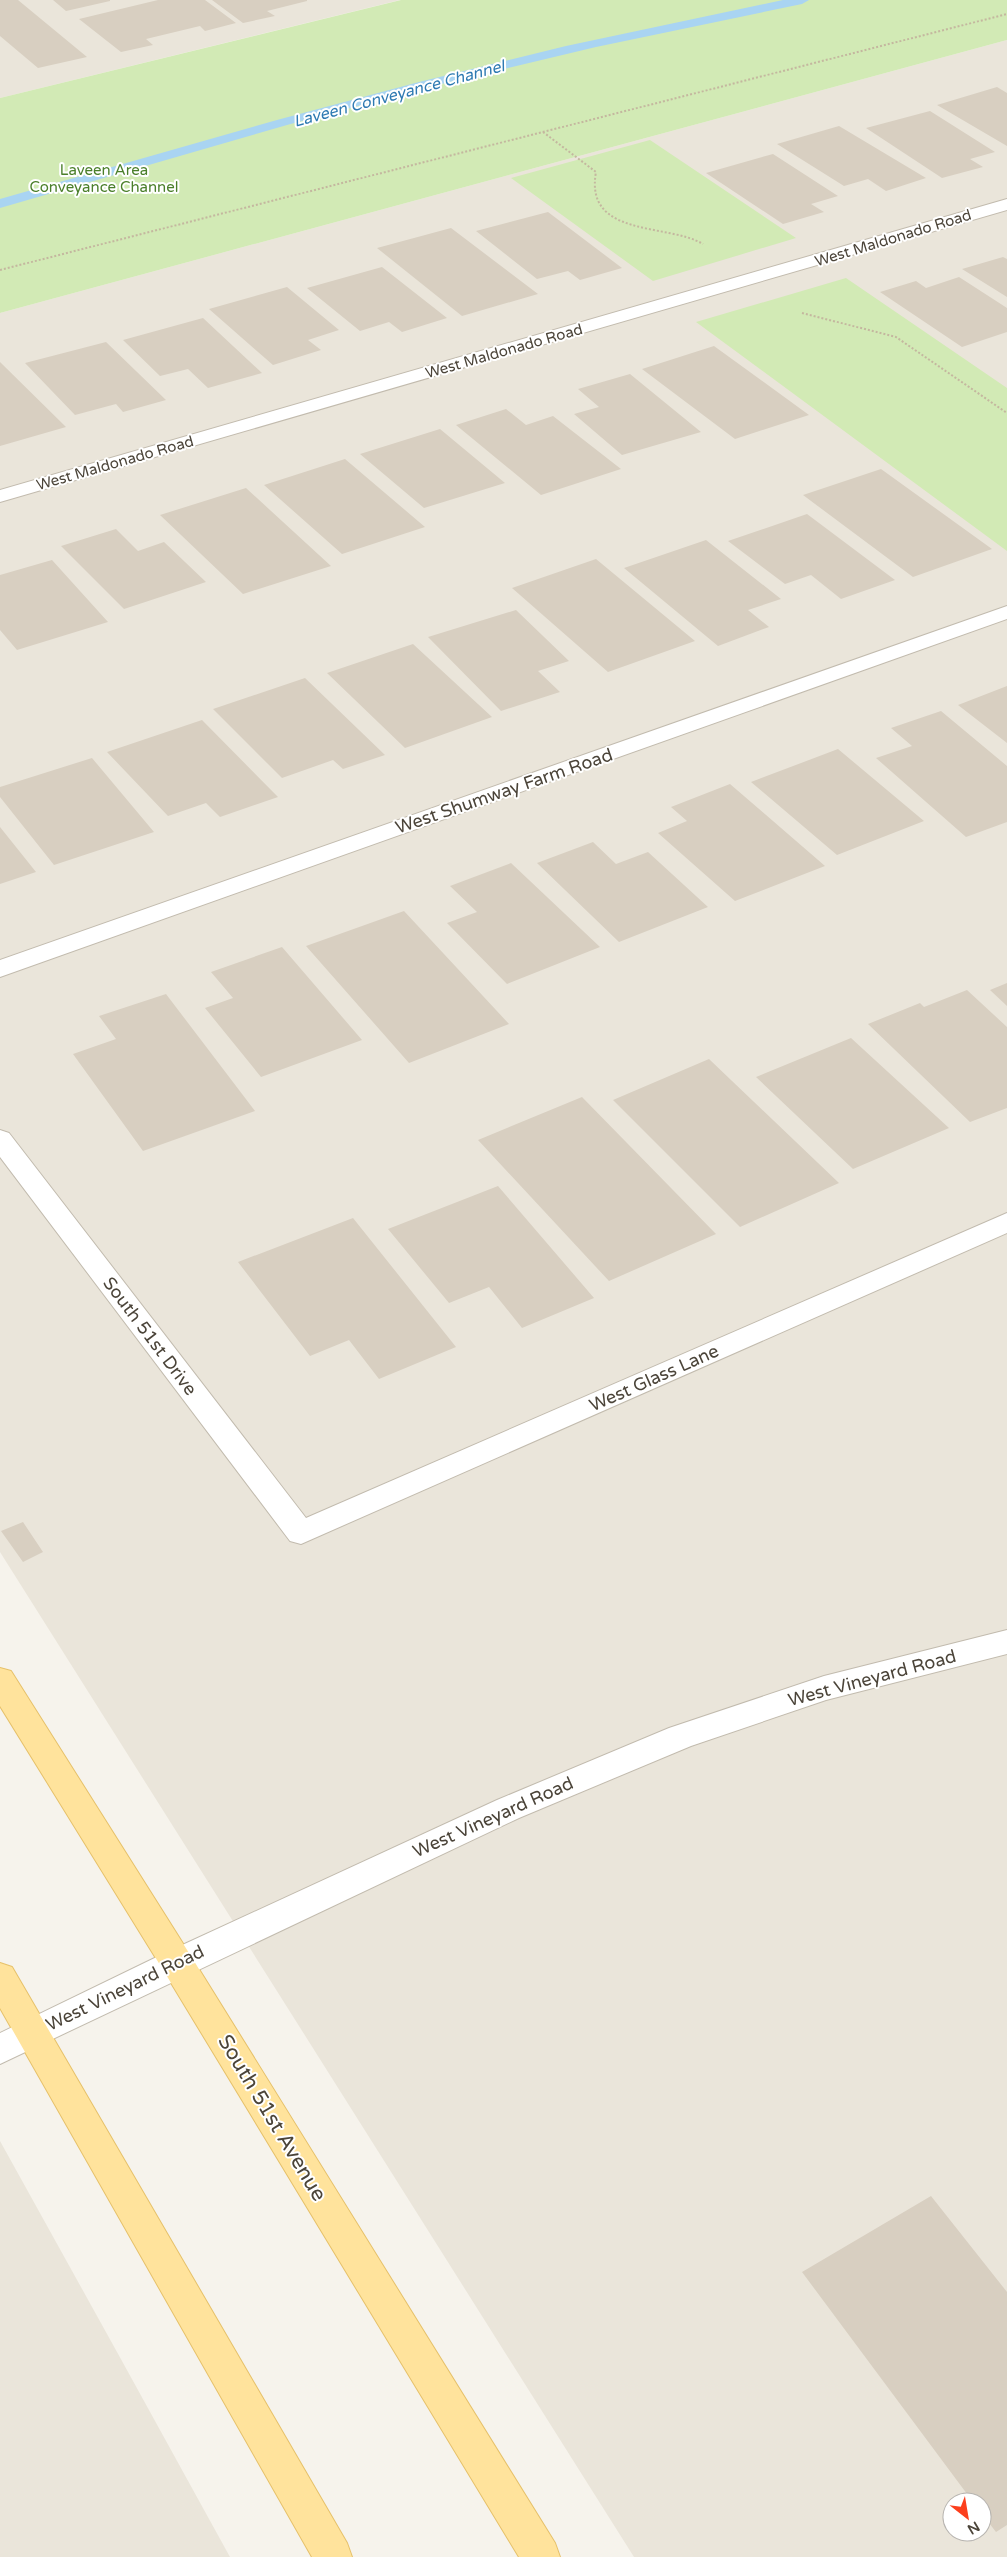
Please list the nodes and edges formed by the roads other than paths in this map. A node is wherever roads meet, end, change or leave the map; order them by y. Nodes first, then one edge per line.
1 (1007, 204) edge
2 (0, 496) edge
3 (1007, 612) edge
4 (0, 969) edge
5 (0, 1139) edge
6 (1007, 1222) edge
7 (301, 1533) joint
8 (1007, 1642) edge
9 (0, 1680) edge
10 (177, 1962) junction
11 (0, 1978) edge
12 (32, 2033) junction
13 (0, 2049) edge
14 (333, 2557) edge
15 (541, 2557) edge

1 - 2 street, West Maldonado Road
3 - 4 street, West Shumway Farm Road
5 - 7 street, South 51st Drive
6 - 7 street, West Glass Lane
8 - 10 street, West Vineyard Road
9 - 10 main road, South 51st Avenue
10 - 12 street, West Vineyard Road
10 - 15 main road, South 51st Avenue
11 - 12 main road
12 - 13 street, West Vineyard Road
12 - 14 main road

